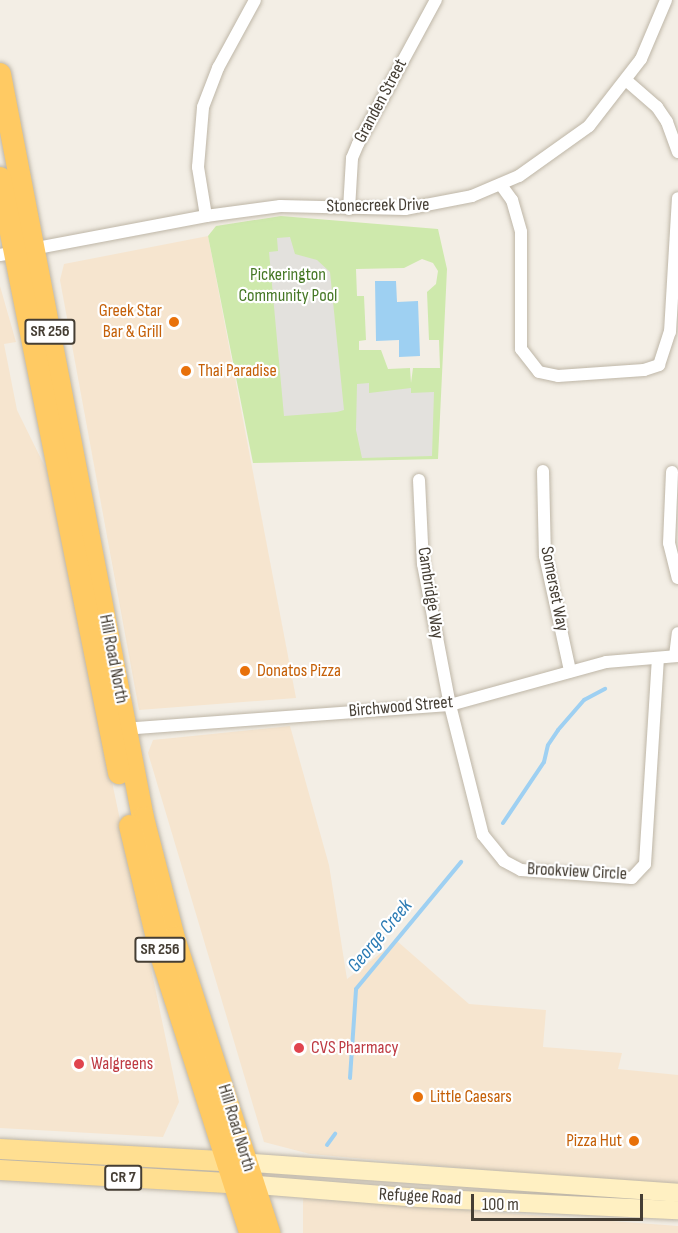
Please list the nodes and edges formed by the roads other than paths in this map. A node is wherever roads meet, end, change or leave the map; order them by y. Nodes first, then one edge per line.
1 (255, 0) edge
2 (436, 0) edge
3 (666, 0) edge
4 (0, 75) edge
5 (627, 81) junction
6 (678, 152) edge
7 (0, 178) edge
8 (501, 185) junction
9 (678, 198) edge
10 (349, 209) junction
11 (206, 216) junction
12 (16, 252) edge
13 (543, 471) dead end
14 (672, 472) dead end
15 (419, 480) dead end
16 (678, 578) edge
17 (678, 633) edge
18 (676, 656) edge
19 (657, 658) junction
20 (570, 671) junction
21 (450, 705) junction
22 (123, 729) junction
23 (0, 1149) edge
24 (0, 1170) edge
25 (241, 1173) junction
26 (678, 1193) edge
27 (678, 1210) edge
28 (250, 1233) edge
29 (268, 1233) edge

1 - 11 street
2 - 10 street, Granden Street
3 - 5 street, Stonecreek Drive
4 - 12 highway, Hill Road North / SR 256
5 - 6 street
5 - 8 street, Stonecreek Drive
7 - 12 highway, Hill Road North / SR 256
8 - 9 street
8 - 10 street, Stonecreek Drive
10 - 11 street, Stonecreek Drive
11 - 12 street, Stonecreek Drive
12 - 22 highway, Hill Road North / SR 256
12 - 25 highway, Hill Road North / SR 256
13 - 20 street, Somerset Way
14 - 16 street
15 - 21 street, Cambridge Way
17 - 18 street
18 - 19 street, Birchwood Street
19 - 20 street, Birchwood Street
19 - 21 street, Brookview Circle
20 - 21 street, Birchwood Street
21 - 22 street, Birchwood Street
22 - 25 highway, Hill Road North / SR 256
23 - 25 main road, Refugee Road / CR 7
24 - 25 main road, Refugee Road
25 - 26 main road, Refugee Road
25 - 27 main road, Refugee Road / CR 7
25 - 28 highway, Hill Road North / SR 256
25 - 29 highway, Hill Road North / SR 256

